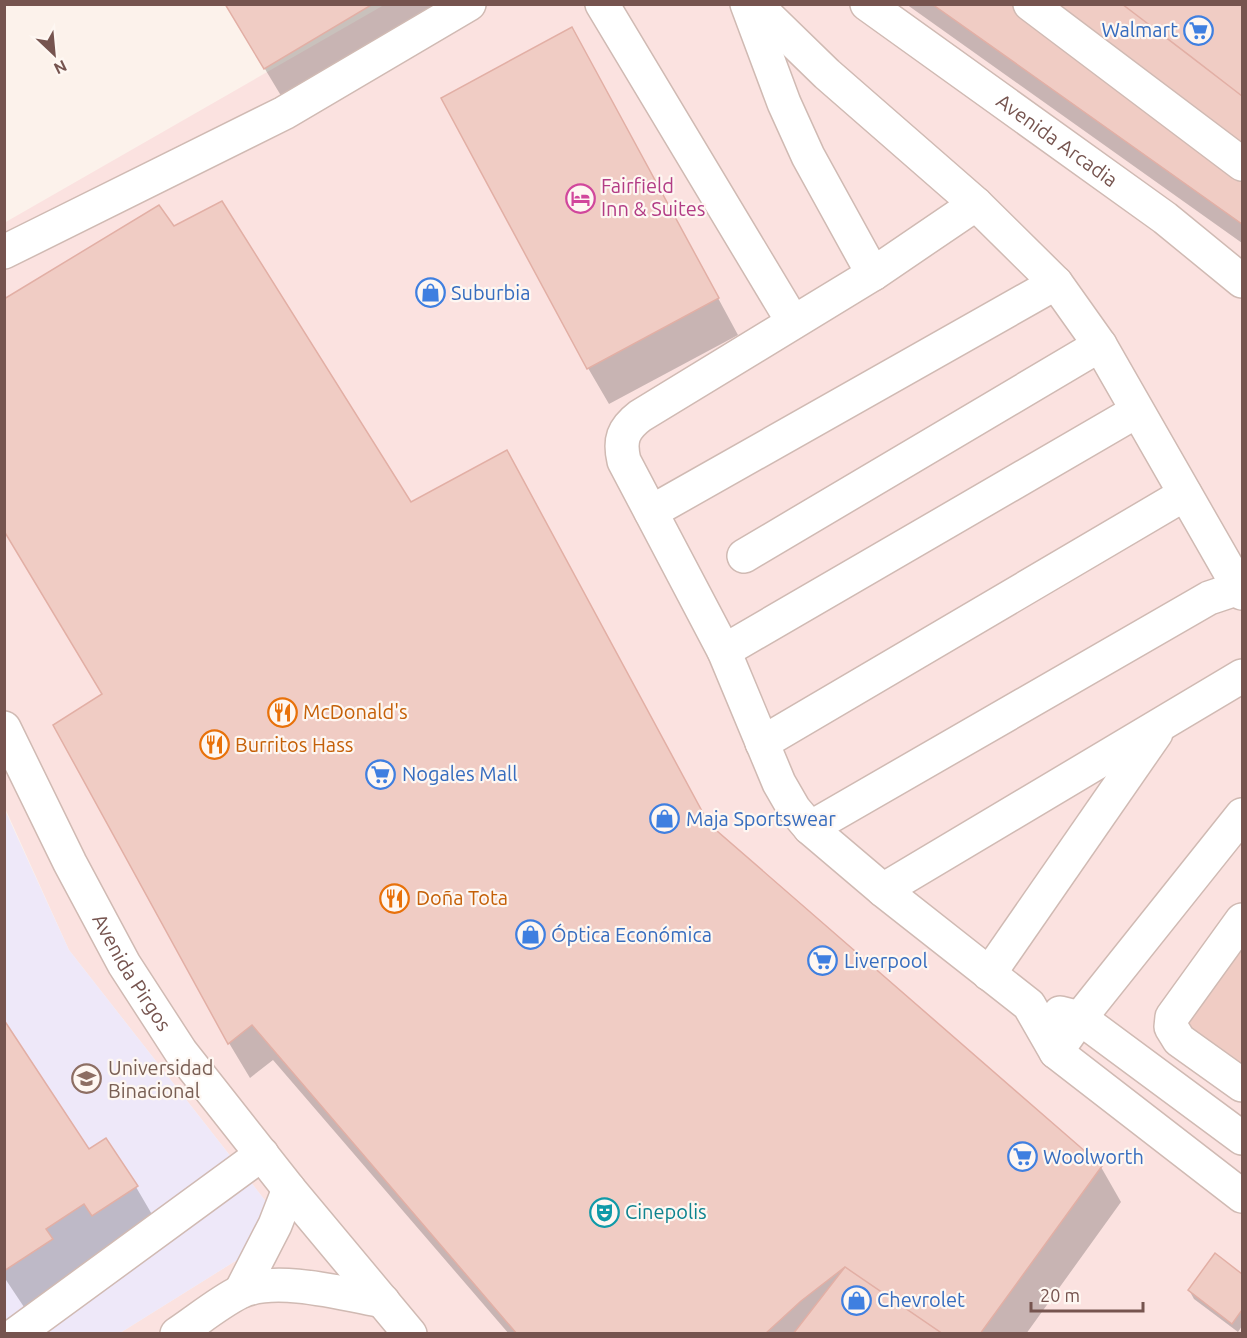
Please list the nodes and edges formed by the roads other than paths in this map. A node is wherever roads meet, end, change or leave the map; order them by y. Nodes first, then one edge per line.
1 (469, 4) edge
2 (602, 4) edge
3 (747, 4) edge
4 (755, 4) edge
5 (867, 4) edge
6 (1030, 4) edge
7 (1242, 164) edge
8 (976, 204) junction
9 (4, 252) edge
10 (873, 274) junction
11 (1242, 280) edge
12 (1056, 283) junction
13 (793, 322) junction
14 (1100, 345) junction
15 (1137, 411) junction
16 (1185, 494) junction
17 (651, 512) junction
18 (744, 556) dead end
19 (1239, 580) edge
20 (724, 651) junction
21 (1242, 676) edge
22 (1162, 724) junction
23 (5, 731) edge
24 (762, 743) junction
25 (1242, 815) edge
26 (810, 828) junction
27 (883, 890) junction
28 (1242, 920) edge
29 (989, 974) junction
30 (1029, 1005) junction
31 (1080, 1018) junction
32 (1056, 1052) junction
33 (1242, 1085) edge
34 (1242, 1138) edge
35 (262, 1154) junction
36 (289, 1189) junction
37 (1242, 1196) edge
38 (241, 1292) junction
39 (383, 1301) junction
40 (4, 1326) edge
41 (10, 1334) edge
42 (16, 1334) edge
43 (177, 1334) edge
44 (410, 1334) edge

1 - 9 street
2 - 13 street
3 - 10 street
4 - 8 street
5 - 11 street, Avenida Arcadia
6 - 7 street
8 - 10 street
8 - 12 street
10 - 13 street
12 - 14 street
12 - 17 street
13 - 17 street
14 - 15 street
14 - 18 street
15 - 16 street
15 - 20 street
16 - 19 street
16 - 24 street
17 - 20 street
19 - 26 street
20 - 24 street
21 - 22 street
22 - 27 street
22 - 29 street
23 - 35 street, Avenida Pirgos
24 - 26 street
25 - 31 street
26 - 27 street
27 - 29 street
28 - 33 street
29 - 30 street
30 - 31 street
30 - 32 street
31 - 32 street
31 - 34 street
32 - 37 street
35 - 36 street, Avenida Pirgos
35 - 42 street
36 - 38 street
36 - 39 street, Avenida Pirgos
38 - 39 street
38 - 43 street
39 - 44 street, Avenida Pirgos
40 - 41 street

